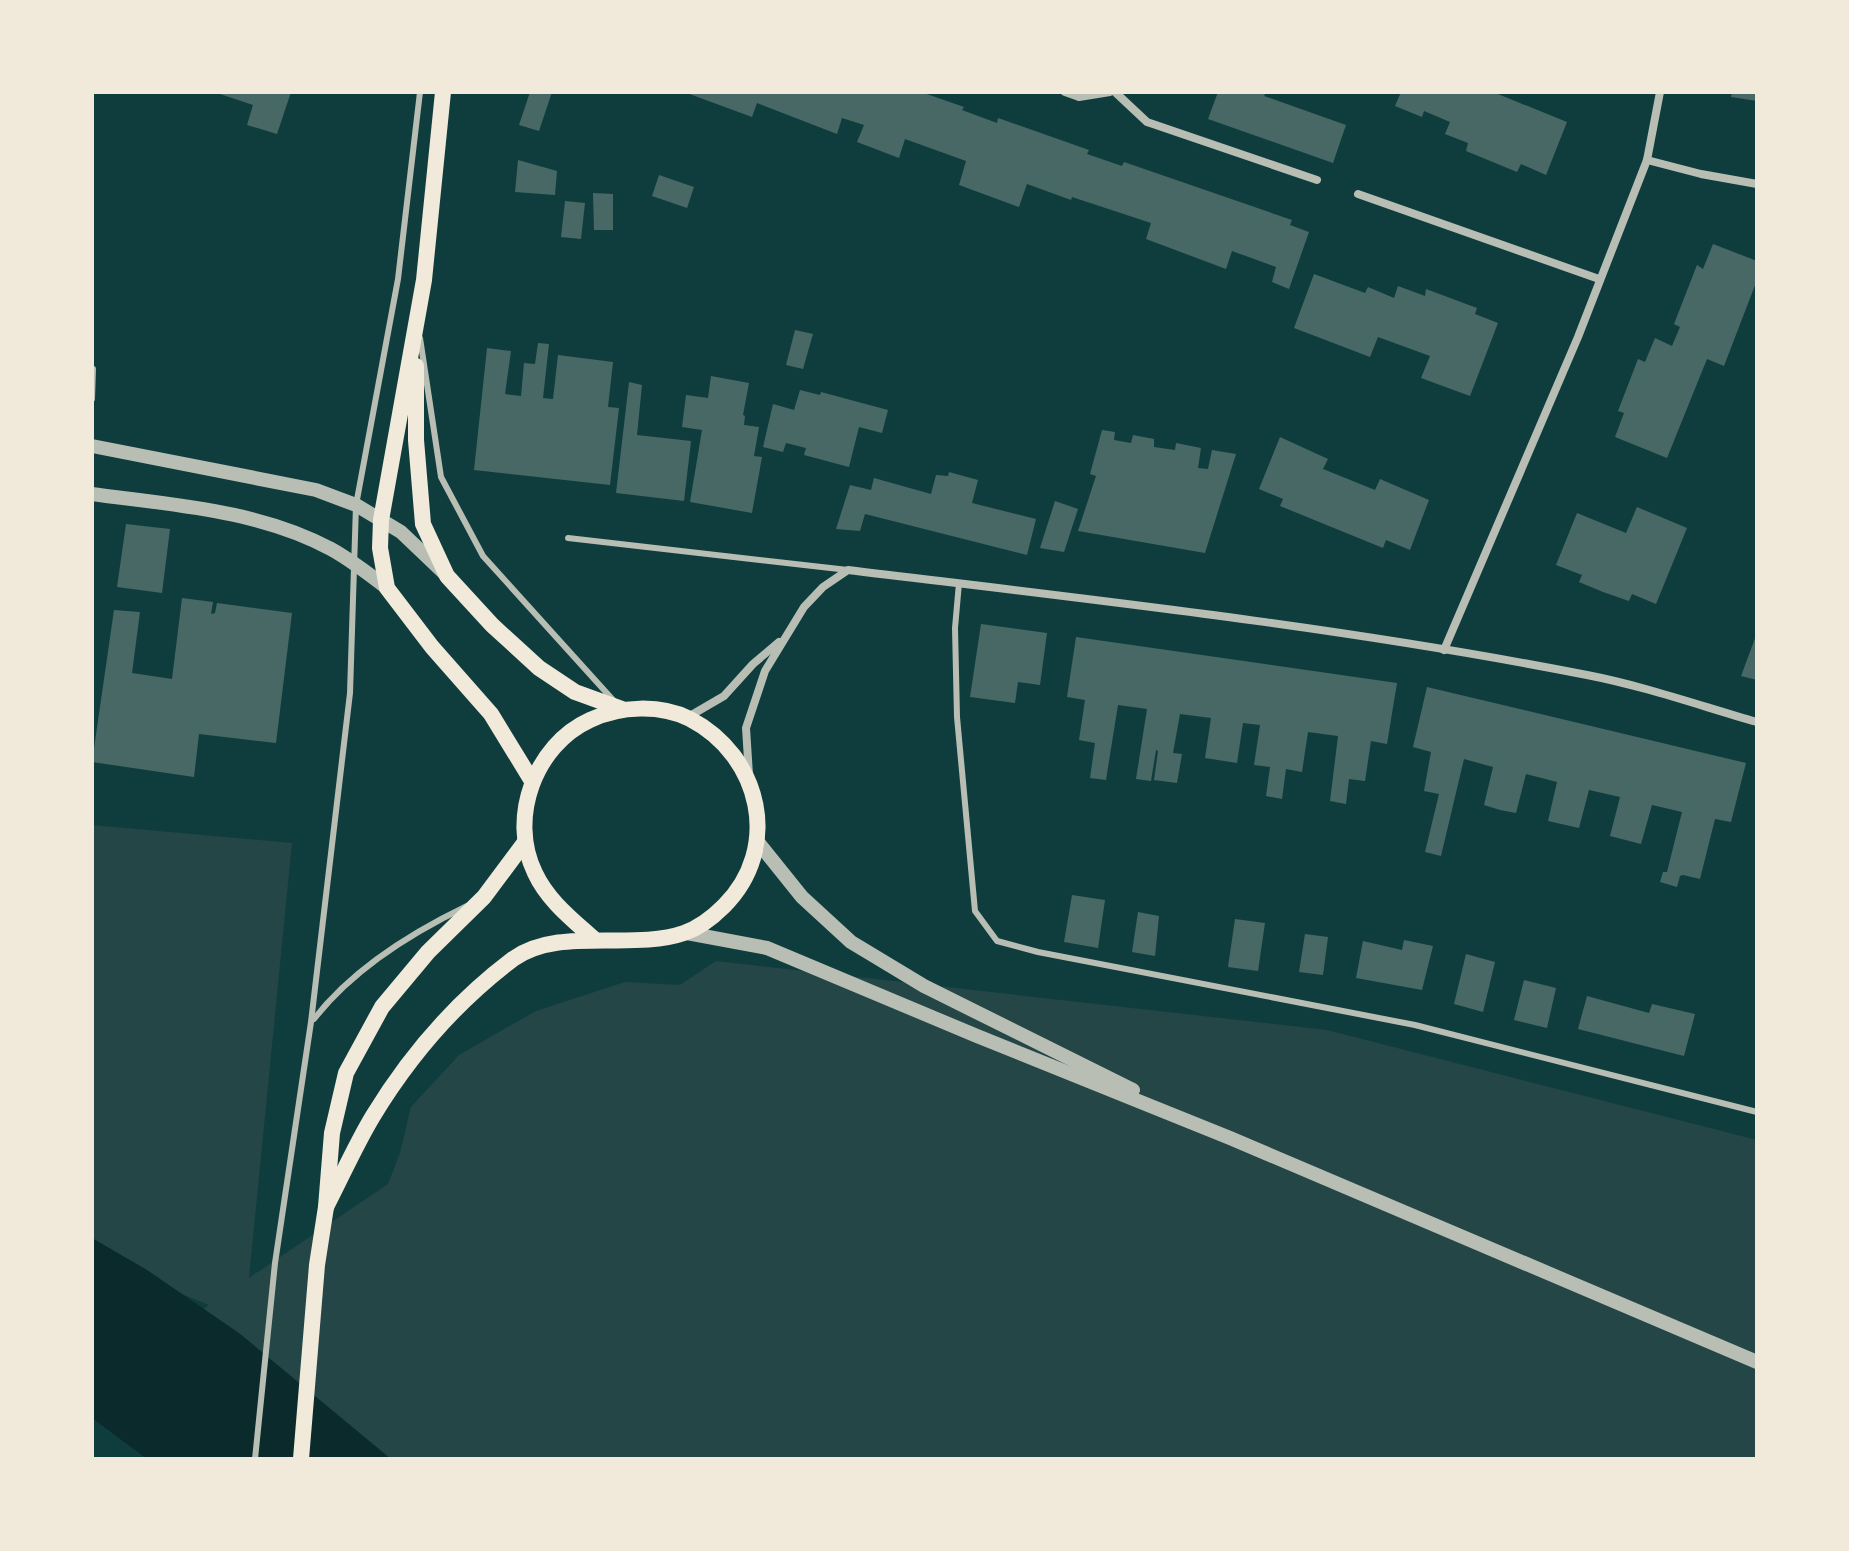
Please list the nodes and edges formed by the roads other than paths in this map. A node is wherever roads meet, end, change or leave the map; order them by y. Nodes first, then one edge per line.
1 (420, 92) edge
2 (443, 92) edge
3 (1065, 92) edge
4 (1113, 92) edge
5 (1660, 92) edge
6 (1647, 160) junction
7 (1317, 180) dead end
8 (1757, 184) edge
9 (1358, 194) dead end
10 (1599, 279) junction
11 (417, 320) junction
12 (93, 369) edge
13 (92, 399) edge
14 (92, 446) edge
15 (92, 494) edge
16 (356, 505) junction
17 (381, 520) junction
18 (568, 538) dead end
19 (353, 561) junction
20 (848, 570) junction
21 (447, 576) junction
22 (959, 583) junction
23 (387, 588) junction
24 (782, 639) junction
25 (1444, 650) junction
26 (622, 709) junction
27 (687, 718) junction
28 (1757, 722) edge
29 (532, 781) junction
30 (750, 781) junction
31 (757, 841) junction
32 (525, 842) junction
33 (484, 897) junction
34 (687, 933) junction
35 (595, 940) junction
36 (311, 1022) junction
37 (1757, 1112) edge
38 (1230, 1138) junction
39 (326, 1207) junction
40 (1757, 1362) edge
41 (255, 1459) edge
42 (301, 1459) edge

1 - 16 lane
2 - 11 main road
3 - 4 street
4 - 7 street
5 - 6 street
6 - 8 street
6 - 10 street
9 - 10 street
10 - 25 street
11 - 17 main road
11 - 21 main road
11 - 26 lane
12 - 13 lane
14 - 16 street
15 - 19 street
16 - 17 street
16 - 19 lane
17 - 21 street
17 - 23 main road
18 - 20 lane
19 - 23 street
19 - 36 lane
20 - 22 street
20 - 24 street
21 - 26 main road
22 - 25 street
22 - 37 lane
23 - 29 main road
24 - 27 street
24 - 30 street
25 - 28 street
26 - 27 main road
26 - 29 main road
27 - 30 main road
29 - 32 main road
30 - 31 main road
31 - 34 main road
31 - 38 street
32 - 33 main road
32 - 35 main road
33 - 36 lane
33 - 39 main road
34 - 35 main road
34 - 38 street
35 - 39 main road
36 - 41 lane
38 - 40 street
39 - 42 main road

